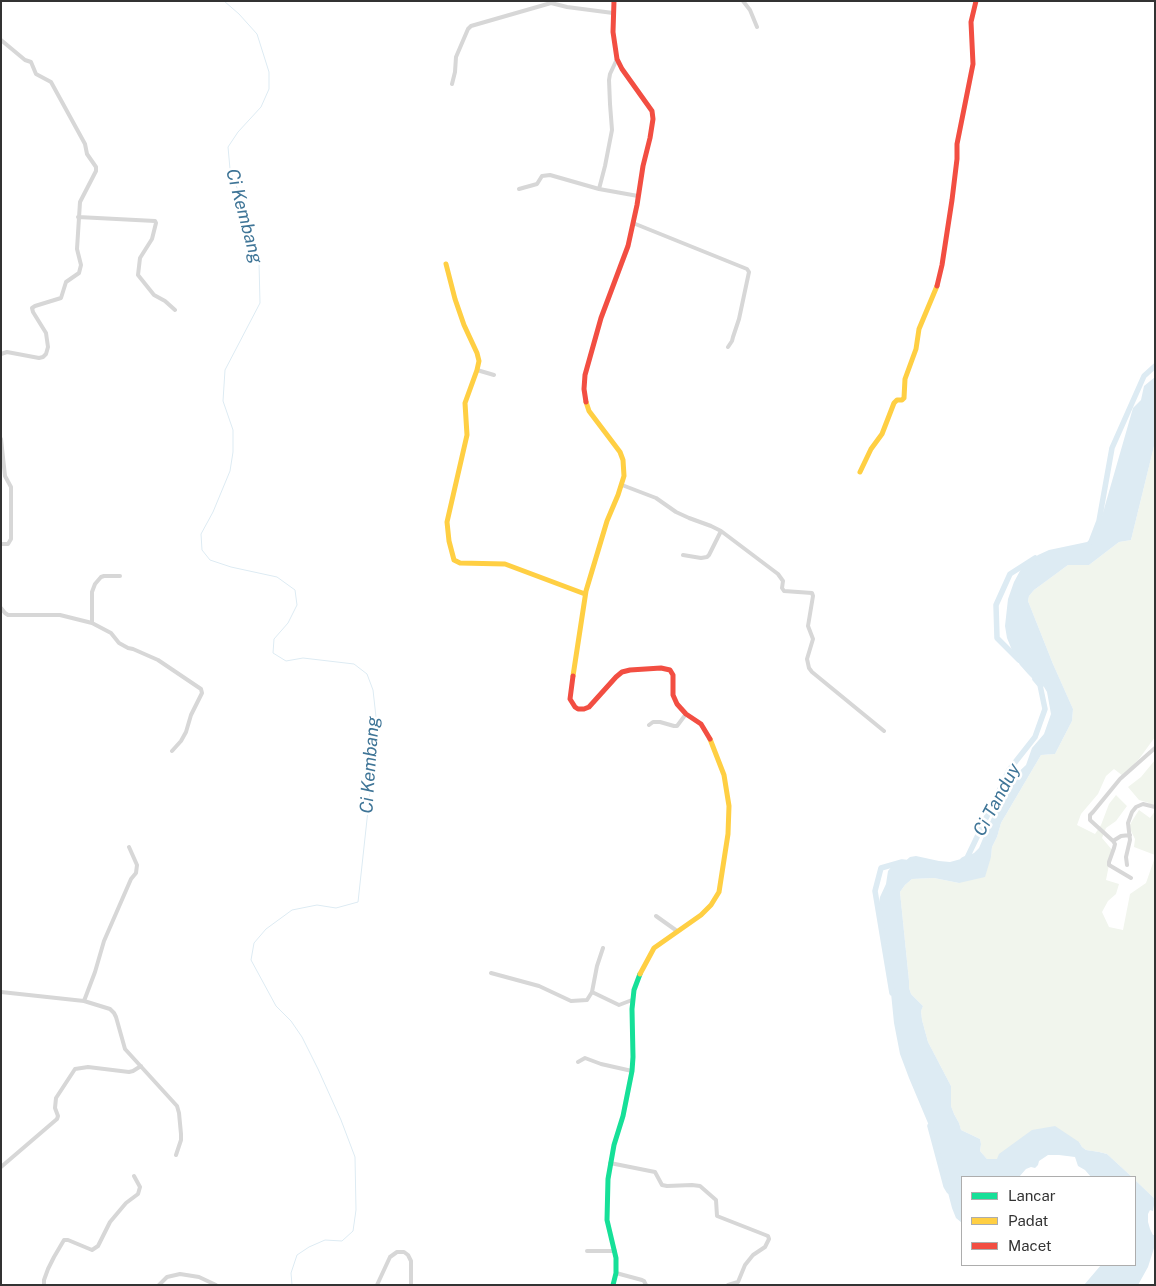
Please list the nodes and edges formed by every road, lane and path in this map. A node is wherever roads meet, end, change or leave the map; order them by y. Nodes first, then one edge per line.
1 (614, 1) edge
2 (743, 1) edge
3 (976, 1) edge
4 (613, 13) junction
5 (757, 27) dead end
6 (1, 40) edge
7 (617, 59) junction
8 (452, 84) dead end
9 (599, 189) junction
10 (520, 190) dead end
11 (638, 196) junction
12 (78, 217) junction
13 (633, 223) junction
14 (446, 264) dead end
15 (175, 310) dead end
16 (728, 347) dead end
17 (1, 354) edge
18 (477, 370) junction
19 (494, 375) dead end
20 (1, 439) edge
21 (860, 472) dead end
22 (622, 485) junction
23 (721, 531) junction
24 (1, 544) edge
25 (683, 555) dead end
26 (120, 576) dead end
27 (585, 594) junction
28 (1, 608) edge
29 (92, 623) junction
30 (686, 714) junction
31 (650, 725) dead end
32 (884, 731) dead end
33 (1155, 748) edge
34 (172, 751) dead end
35 (1155, 807) edge
36 (1130, 835) junction
37 (1113, 841) junction
38 (129, 848) dead end
39 (1127, 865) dead end
40 (1131, 878) dead end
41 (656, 916) dead end
42 (677, 931) junction
43 (603, 948) dead end
44 (491, 972) dead end
45 (1, 992) edge
46 (592, 992) junction
47 (632, 1000) junction
48 (84, 1001) junction
49 (578, 1062) dead end
50 (140, 1066) junction
51 (632, 1071) junction
52 (176, 1155) dead end
53 (610, 1163) junction
54 (1, 1167) edge
55 (134, 1176) dead end
56 (587, 1251) dead end
57 (615, 1251) junction
58 (616, 1273) junction
59 (44, 1285) edge
60 (159, 1285) edge
61 (216, 1285) edge
62 (377, 1285) edge
63 (411, 1285) edge
64 (612, 1285) edge
65 (646, 1285) edge
66 (728, 1285) edge

1 - 4 main road
2 - 5 street
3 - 21 main road
4 - 7 main road
4 - 8 street
6 - 12 street
7 - 9 street
7 - 11 main road
9 - 10 street
9 - 11 street
11 - 13 main road
12 - 15 street
12 - 17 street
13 - 16 street
13 - 22 main road
14 - 18 main road
18 - 19 street
18 - 27 main road
20 - 24 street
22 - 23 street
22 - 27 main road
23 - 25 street
23 - 32 street
26 - 29 street
27 - 30 main road
28 - 29 street
29 - 34 street
30 - 31 street
30 - 42 main road
33 - 37 street
35 - 36 street
36 - 37 street
36 - 39 street
37 - 40 street
38 - 48 street
41 - 42 street
42 - 47 main road
43 - 46 street
44 - 46 street
45 - 48 street
46 - 47 street
47 - 51 main road
48 - 50 street
49 - 51 street
50 - 52 street
50 - 54 street
51 - 53 main road
53 - 57 main road
53 - 66 street
55 - 59 street
56 - 57 street
57 - 58 main road
58 - 64 main road
58 - 65 street
60 - 61 street
62 - 63 street

